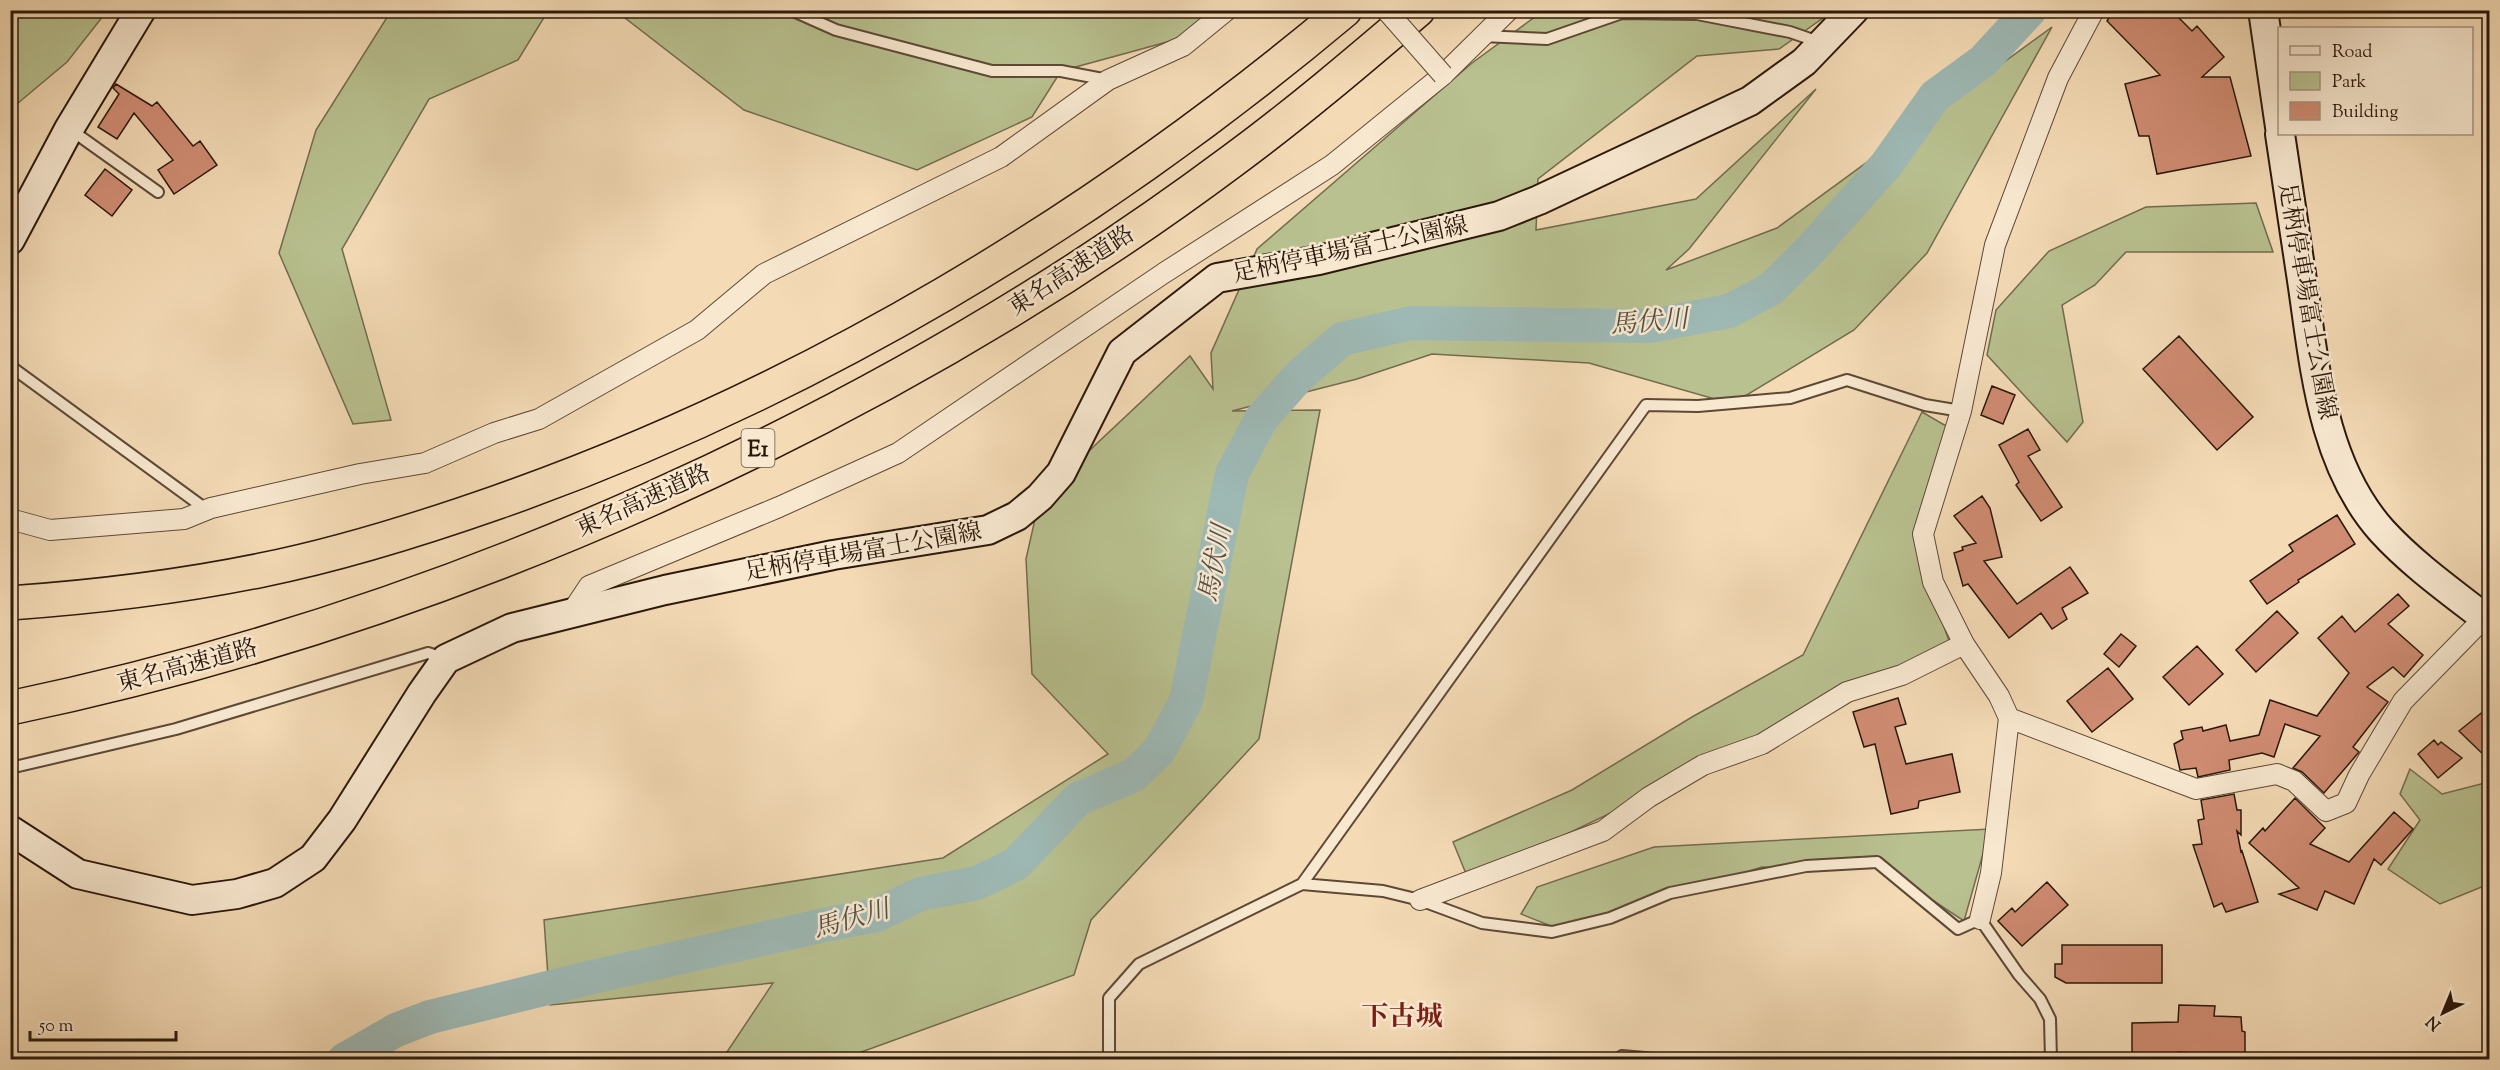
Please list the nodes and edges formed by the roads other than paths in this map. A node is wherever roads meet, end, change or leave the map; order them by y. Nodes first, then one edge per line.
1 (141, 10) edge
2 (791, 10) edge
3 (1227, 10) edge
4 (1345, 10) edge
5 (1386, 10) edge
6 (1418, 10) edge
7 (1509, 10) edge
8 (1854, 10) edge
9 (2094, 10) edge
10 (2263, 10) edge
11 (1482, 36) junction
12 (1825, 43) junction
13 (1443, 75) junction
14 (1108, 80) junction
15 (2278, 113) edge
16 (69, 129) junction
17 (2280, 135) edge
18 (158, 192) dead end
19 (10, 240) edge
20 (10, 366) edge
21 (1961, 411) junction
22 (207, 510) junction
23 (10, 519) edge
24 (10, 603) edge
25 (571, 613) junction
26 (2487, 620) edge
27 (1964, 644) junction
28 (446, 659) junction
29 (10, 708) edge
30 (2009, 718) junction
31 (10, 768) edge
32 (10, 831) edge
33 (1302, 884) junction
34 (1420, 900) junction
35 (1980, 919) junction
36 (1109, 1059) edge
37 (1616, 1059) edge
38 (1668, 1059) edge
39 (2050, 1059) edge

1 - 16 main road
2 - 14 lane
3 - 14 street
4 - 24 highway, 東名高速道路 / E1
5 - 13 street, bridge
6 - 29 highway, 東名高速道路 / E1
7 - 11 street
8 - 12 main road, 足柄停車場富士公園線
9 - 21 street
10 - 15 main road
11 - 12 lane
11 - 13 street
12 - 25 main road, 足柄停車場富士公園線
13 - 25 street
14 - 22 street
16 - 18 lane
16 - 19 main road
17 - 26 main road, 足柄停車場富士公園線
20 - 22 lane
21 - 27 street
21 - 33 lane
22 - 23 street
25 - 28 main road, 足柄停車場富士公園線
26 - 30 street
27 - 30 street
27 - 34 street
28 - 31 lane
28 - 32 main road, 足柄停車場富士公園線
30 - 35 street
33 - 34 lane
33 - 36 lane
34 - 35 lane
35 - 39 lane
37 - 38 lane

